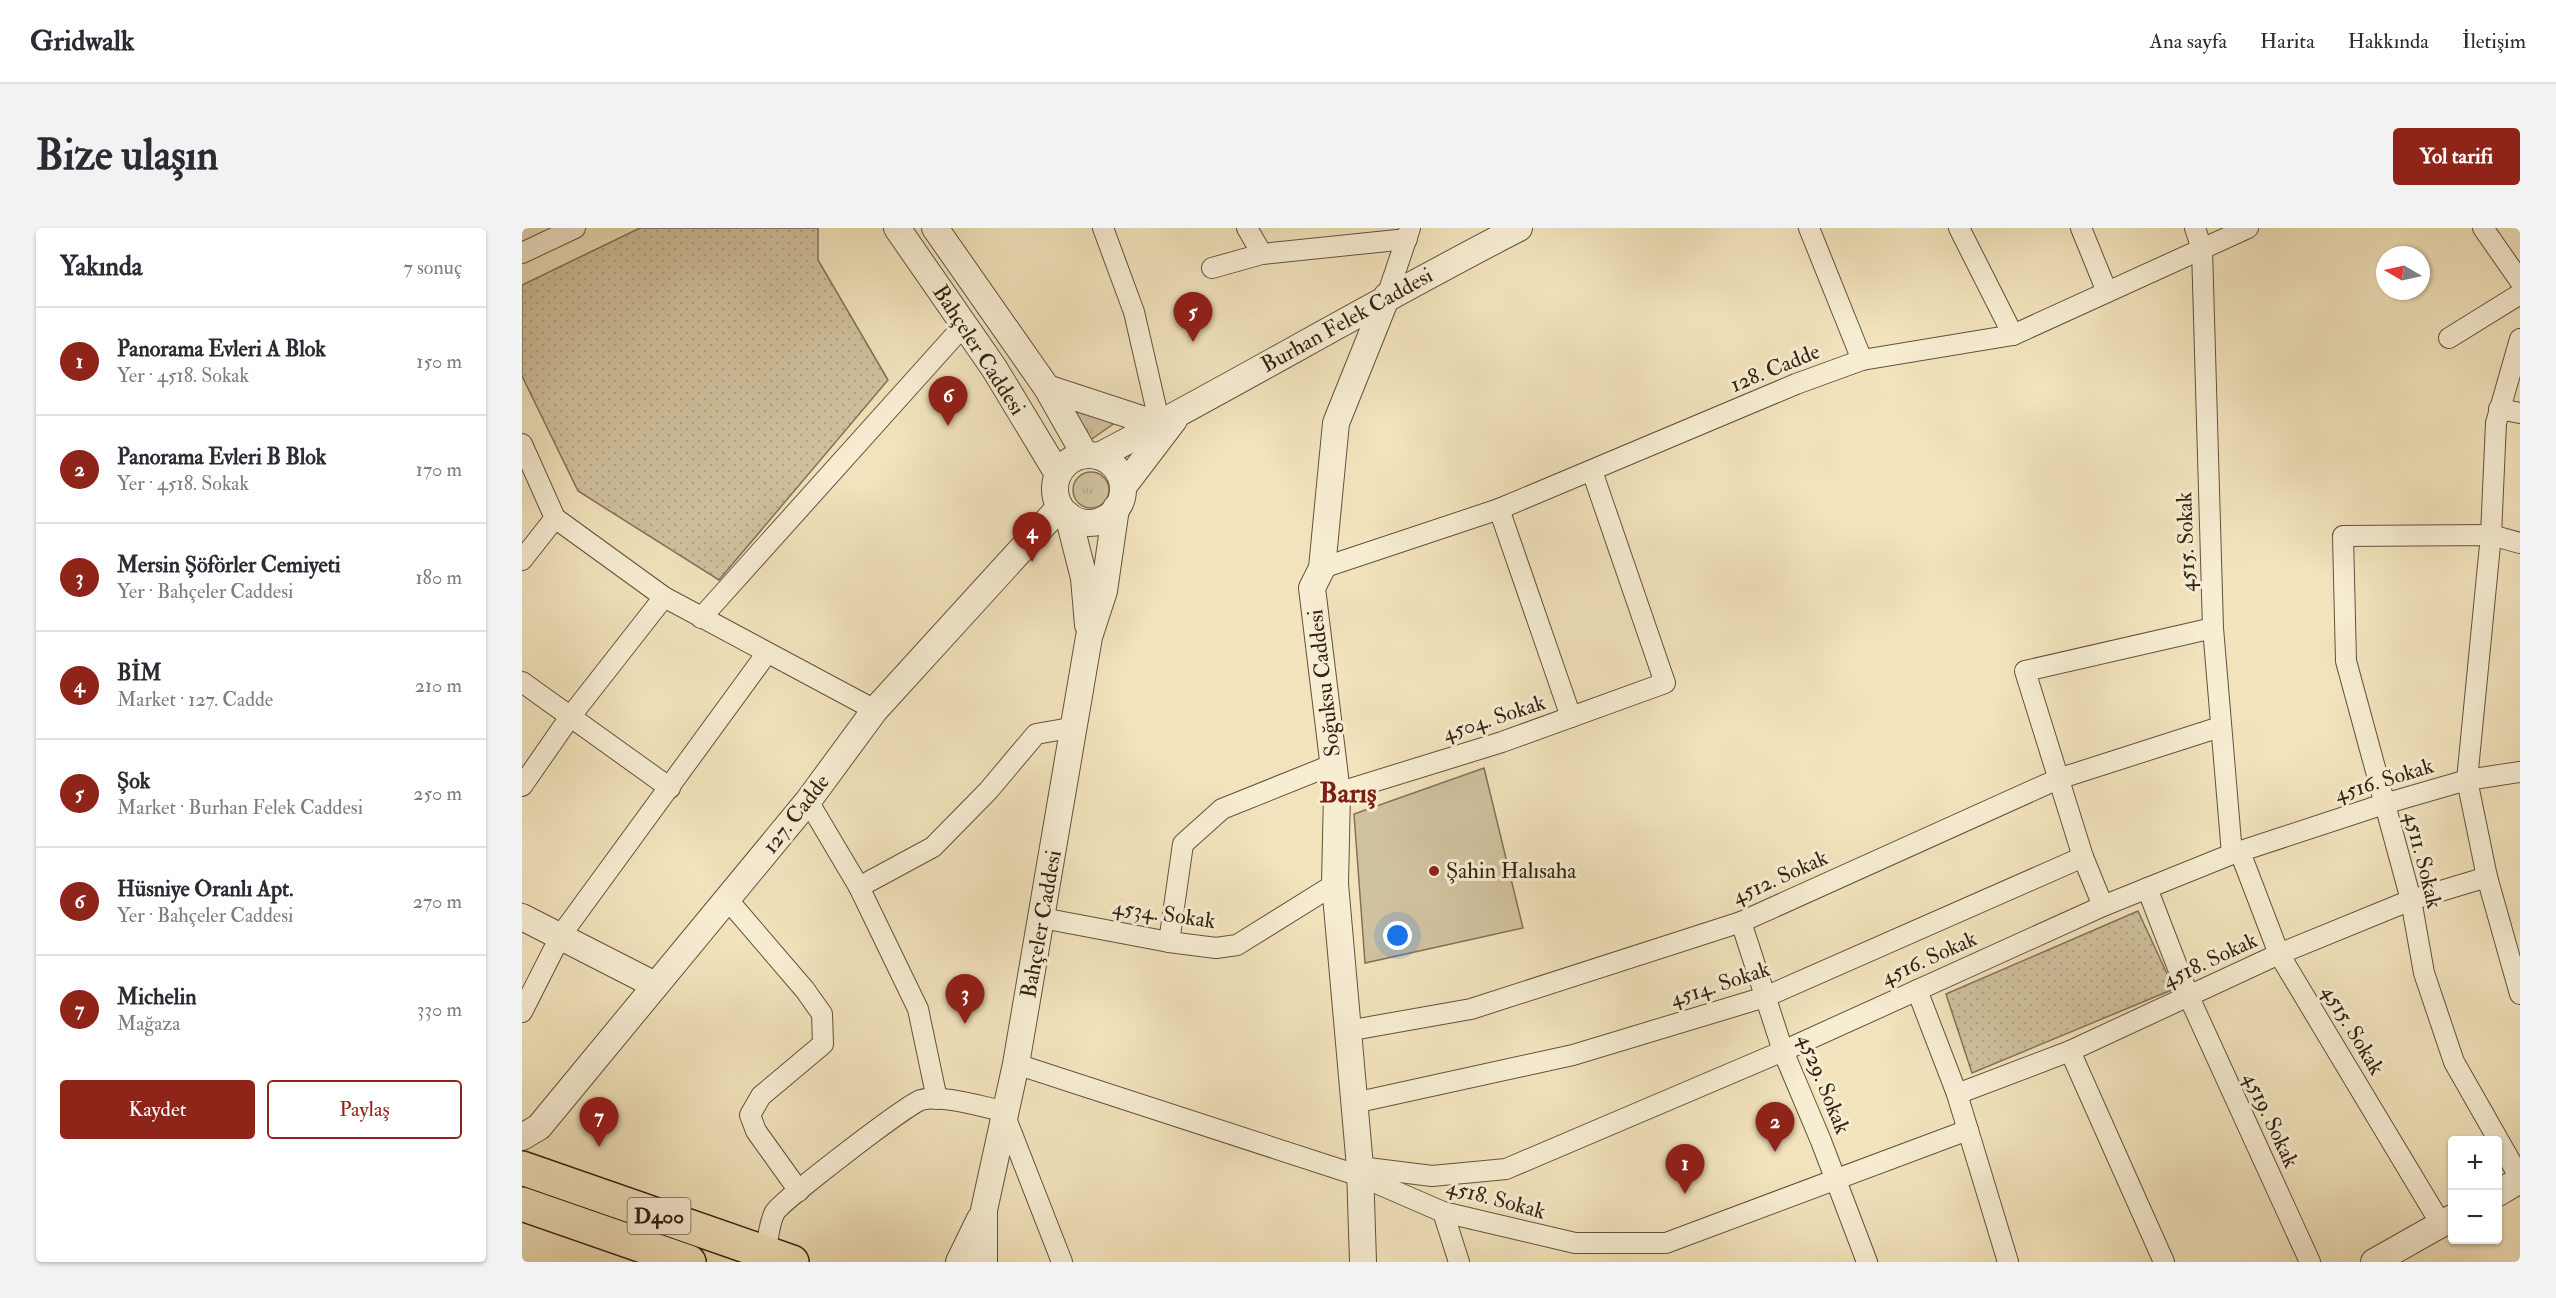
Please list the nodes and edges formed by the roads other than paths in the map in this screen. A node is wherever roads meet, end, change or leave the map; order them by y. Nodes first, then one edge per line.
1 (575, 228) edge
2 (897, 228) edge
3 (935, 228) edge
4 (1103, 228) edge
5 (1247, 228) edge
6 (1519, 228) edge
7 (1809, 228) edge
8 (1959, 228) edge
9 (2081, 228) edge
10 (2194, 228) edge
11 (2248, 228) edge
12 (2483, 228) edge
13 (1408, 234) edge
14 (2202, 249) junction
15 (522, 253) edge
16 (1262, 254) junction
17 (1212, 268) dead end
18 (2520, 281) edge
19 (2107, 292) junction
20 (2520, 294) edge
21 (1388, 296) junction
22 (965, 324) junction
23 (2013, 335) junction
24 (2449, 338) dead end
25 (2520, 339) edge
26 (1862, 360) junction
27 (1047, 388) junction
28 (2499, 410) junction
29 (2520, 413) edge
30 (1169, 420) junction
31 (522, 444) edge
32 (1092, 455) junction
33 (1592, 471) junction
34 (1058, 474) junction
35 (1120, 498) junction
36 (1499, 509) junction
37 (1064, 511) junction
38 (555, 518) junction
39 (2491, 535) junction
40 (2520, 543) edge
41 (522, 560) edge
42 (1322, 568) junction
43 (664, 597) junction
44 (701, 618) junction
45 (2213, 628) junction
46 (1089, 637) junction
47 (767, 652) junction
48 (522, 682) edge
49 (875, 710) junction
50 (570, 717) junction
51 (1571, 717) junction
52 (1076, 727) junction
53 (2220, 727) junction
54 (1334, 764) junction
55 (2520, 772) edge
56 (2058, 779) junction
57 (2467, 780) junction
58 (522, 786) edge
59 (670, 788) junction
60 (1337, 793) junction
61 (808, 801) junction
62 (2384, 804) junction
63 (2236, 853) junction
64 (2084, 857) junction
65 (2487, 877) junction
66 (1335, 884) junction
67 (859, 887) junction
68 (2147, 888) junction
69 (727, 899) junction
70 (2410, 900) junction
71 (2103, 906) junction
72 (522, 917) edge
73 (1042, 918) junction
74 (1741, 922) junction
75 (561, 935) junction
76 (1169, 942) junction
77 (2279, 954) junction
78 (655, 985) junction
79 (1917, 990) junction
80 (2520, 994) edge
81 (1765, 997) junction
82 (2189, 997) junction
83 (522, 1012) edge
84 (1347, 1031) junction
85 (1783, 1050) junction
86 (2070, 1051) junction
87 (1016, 1064) junction
88 (1957, 1094) junction
89 (937, 1099) junction
90 (1354, 1103) junction
91 (1004, 1111) junction
92 (1968, 1130) junction
93 (530, 1132) edge
94 (523, 1171) edge
95 (1360, 1172) junction
96 (1836, 1179) junction
97 (2520, 1179) edge
98 (2502, 1190) edge
99 (799, 1191) junction
100 (522, 1204) edge
101 (984, 1210) junction
102 (1443, 1212) junction
103 (2447, 1221) edge
104 (1575, 1243) junction
105 (779, 1257) edge
106 (689, 1262) edge
107 (959, 1262) edge
108 (984, 1262) edge
109 (1062, 1262) edge
110 (1363, 1262) edge
111 (1459, 1262) edge
112 (1584, 1262) edge
113 (1867, 1262) edge
114 (2008, 1262) edge
115 (2164, 1262) edge
116 (2310, 1262) edge
117 (2374, 1262) edge

1 - 15 street
2 - 22 street, Bahçeler Caddesi
3 - 27 street, Bahçeler Caddesi
4 - 30 street
5 - 16 street
6 - 21 street, Burhan Felek Caddesi
7 - 26 street
8 - 23 street
9 - 19 street
10 - 14 street, 4515. Sokak
11 - 14 street, 128. Cadde
12 - 18 street
13 - 16 street
13 - 21 street, Soğuksu Caddesi
14 - 19 street, 128. Cadde
14 - 45 street, 4515. Sokak
16 - 17 street
19 - 23 street, 128. Cadde
20 - 24 street
21 - 30 street, Burhan Felek Caddesi
21 - 42 street, Soğuksu Caddesi
22 - 34 street, Bahçeler Caddesi
22 - 44 street
23 - 26 street, 128. Cadde
25 - 28 street
26 - 33 street, 128. Cadde
27 - 30 street
27 - 32 street, Bahçeler Caddesi
28 - 29 street
28 - 39 street
30 - 32 street, Burhan Felek Caddesi
30 - 35 street
31 - 38 street
32 - 34 street
32 - 35 street
33 - 36 street, 128. Cadde
33 - 51 street, 4504. Sokak
34 - 37 street
35 - 37 street
35 - 46 street
36 - 42 street, 128. Cadde
36 - 51 street
37 - 46 street
37 - 49 street, 127. Cadde
38 - 41 street
38 - 43 street
39 - 40 street
39 - 57 street
39 - 62 street, 4511. Sokak
42 - 54 street, Soğuksu Caddesi
43 - 44 street
43 - 50 street
44 - 47 street
45 - 53 street, 4515. Sokak
45 - 56 street
46 - 52 street, Bahçeler Caddesi
47 - 49 street
47 - 59 street
48 - 50 street
49 - 61 street, 127. Cadde
50 - 58 street
50 - 59 street
51 - 60 street, 4504. Sokak
52 - 67 street
52 - 73 street, Bahçeler Caddesi
53 - 56 street, 4512. Sokak
53 - 63 street, 4515. Sokak
54 - 60 street, Soğuksu Caddesi
54 - 76 street
55 - 57 street, 4516. Sokak
56 - 64 street
56 - 74 street, 4512. Sokak
57 - 62 street, 4516. Sokak
57 - 65 street
59 - 75 street
60 - 66 street, Soğuksu Caddesi
61 - 67 street
61 - 69 street, 127. Cadde
62 - 63 street, 4516. Sokak
62 - 70 street, 4511. Sokak
63 - 68 street, 4516. Sokak
63 - 77 street, 4515. Sokak
64 - 71 street
64 - 81 street, 4514. Sokak
65 - 70 street, 4518. Sokak
65 - 80 street
66 - 76 street, 4534. Sokak
66 - 84 street, Soğuksu Caddesi
67 - 89 street
68 - 71 street, 4516. Sokak
68 - 82 street, 4519. Sokak
69 - 78 street, 127. Cadde
69 - 99 street
70 - 77 street, 4518. Sokak
70 - 97 street, 4511. Sokak
71 - 79 street, 4516. Sokak
72 - 75 street
73 - 76 street, 4534. Sokak
73 - 87 street, Bahçeler Caddesi
74 - 81 street, 4529. Sokak
74 - 84 street, 4512. Sokak
75 - 78 street
75 - 83 street
77 - 82 street, 4518. Sokak
77 - 103 street, 4515. Sokak
78 - 93 street, 127. Cadde
79 - 85 street, 4516. Sokak
79 - 88 street
81 - 85 street, 4529. Sokak
81 - 90 street, 4514. Sokak
82 - 86 street, 4518. Sokak
82 - 116 street, 4519. Sokak
84 - 90 street, Soğuksu Caddesi
85 - 95 street, 4516. Sokak
85 - 96 street, 4529. Sokak
86 - 88 street, 4518. Sokak
86 - 115 street
87 - 91 street, Bahçeler Caddesi
87 - 95 street, 4518. Sokak
88 - 92 street
89 - 91 street
89 - 99 street
90 - 95 street, Soğuksu Caddesi
91 - 101 street, Bahçeler Caddesi
91 - 109 street
92 - 96 street, 4518. Sokak
92 - 114 street
93 - 94 street
94 - 105 highway, D400
95 - 102 street, 4518. Sokak
95 - 110 street, Soğuksu Caddesi
96 - 104 street, 4518. Sokak
96 - 113 street, 4529. Sokak
97 - 98 street
99 - 105 street
100 - 106 highway, D400
101 - 107 street
101 - 108 street
102 - 104 street, 4518. Sokak
102 - 111 street
103 - 117 street
104 - 112 street

